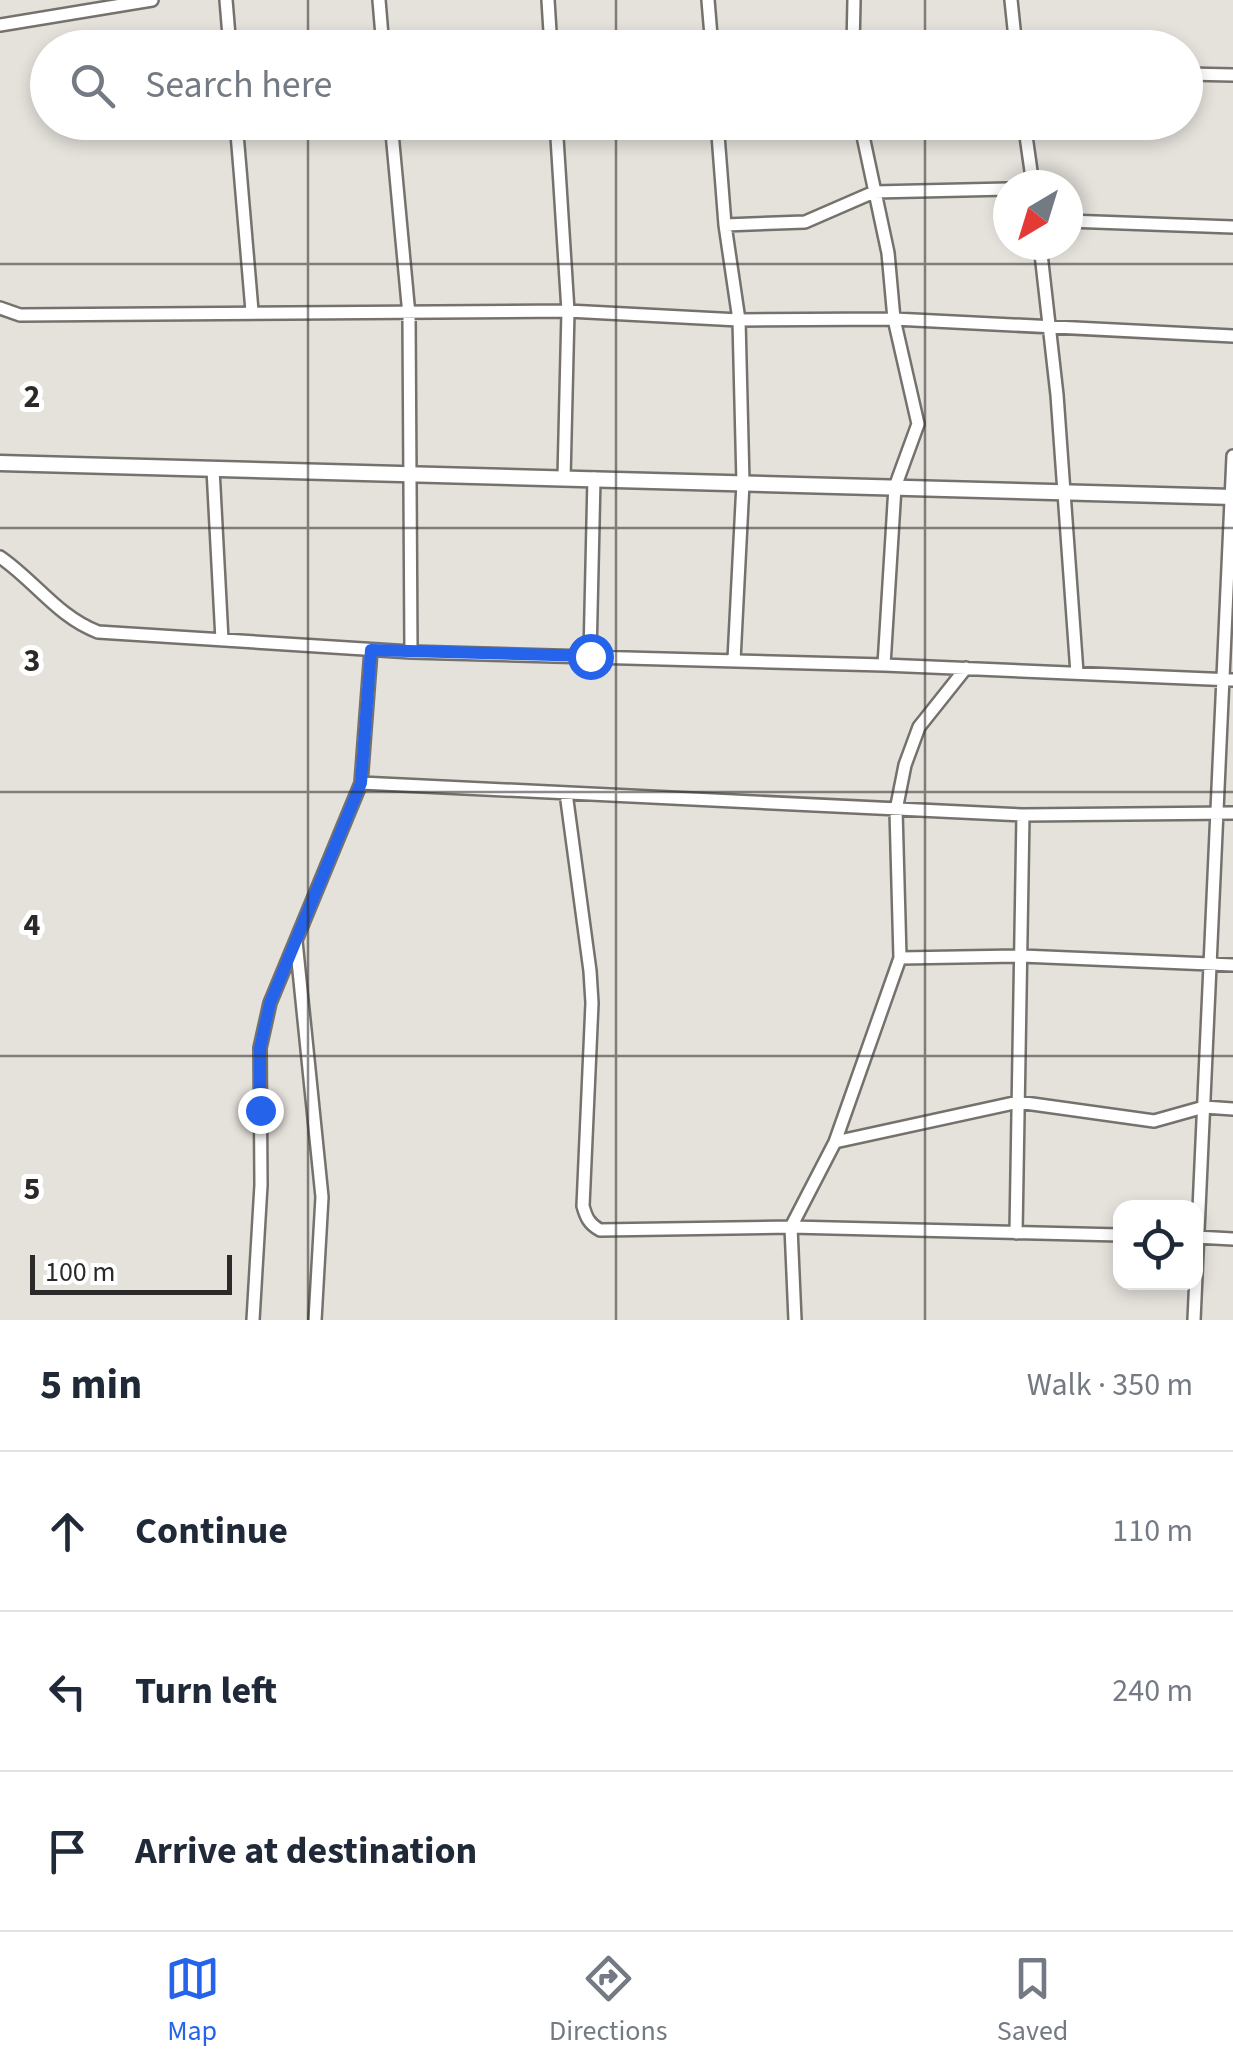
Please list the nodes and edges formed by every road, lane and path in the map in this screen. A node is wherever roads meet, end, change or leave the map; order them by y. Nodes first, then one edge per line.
1 (152, 0) edge
2 (226, 0) edge
3 (379, 0) edge
4 (548, 0) edge
5 (708, 0) edge
6 (854, 0) edge
7 (1012, 0) edge
8 (0, 25) edge
9 (228, 30) edge
10 (382, 30) edge
11 (550, 30) edge
12 (710, 30) edge
13 (853, 30) edge
14 (1014, 30) edge
15 (1203, 74) edge
16 (1233, 75) edge
17 (238, 140) edge
18 (393, 140) edge
19 (557, 140) edge
20 (719, 140) edge
21 (864, 140) edge
22 (1027, 140) edge
23 (1031, 170) edge
24 (993, 189) edge
25 (874, 192) junction
26 (1083, 222) edge
27 (725, 225) junction
28 (1233, 227) edge
29 (1042, 260) edge
30 (0, 308) edge
31 (252, 311) junction
32 (568, 311) junction
33 (409, 314) junction
34 (738, 320) junction
35 (894, 320) junction
36 (1049, 328) junction
37 (1233, 336) edge
38 (1233, 456) edge
39 (0, 463) edge
40 (213, 469) junction
41 (408, 477) junction
42 (564, 478) junction
43 (594, 478) junction
44 (743, 483) junction
45 (895, 487) junction
46 (1065, 494) junction
47 (1232, 497) edge
48 (0, 557) edge
49 (222, 640) junction
50 (371, 650) junction
51 (412, 652) junction
52 (590, 656) junction
53 (734, 660) junction
54 (884, 665) junction
55 (966, 668) junction
56 (1076, 673) junction
57 (1228, 680) edge
58 (361, 783) junction
59 (566, 794) junction
60 (896, 810) junction
61 (1216, 813) junction
62 (1233, 813) edge
63 (1023, 815) junction
64 (296, 940) junction
65 (1022, 956) junction
66 (900, 958) junction
67 (1208, 964) junction
68 (1233, 966) edge
69 (1018, 1102) junction
70 (1204, 1108) junction
71 (1233, 1109) edge
72 (835, 1142) junction
73 (1199, 1200) edge
74 (790, 1227) junction
75 (1016, 1232) junction
76 (1113, 1235) edge
77 (1203, 1237) edge
78 (1233, 1239) edge
79 (1195, 1290) edge
80 (252, 1320) edge
81 (315, 1320) edge
82 (795, 1320) edge
83 (1194, 1320) edge

1 - 8 street
2 - 9 street
3 - 10 street
4 - 11 street
5 - 12 street
6 - 13 street
7 - 14 street
15 - 16 street
17 - 31 street
18 - 33 street
19 - 32 street
20 - 27 street
21 - 25 street
22 - 23 street
24 - 25 street
25 - 27 street
25 - 35 street
26 - 28 street
27 - 34 street
29 - 36 street
30 - 31 street
31 - 33 street
32 - 33 street
32 - 34 street
32 - 42 street
33 - 41 street
34 - 35 street
34 - 44 street
35 - 36 street
35 - 45 street
36 - 37 street
36 - 46 street
38 - 47 street
39 - 40 street
40 - 41 street
40 - 49 street
41 - 42 street
41 - 51 street
42 - 43 street
43 - 44 street
43 - 52 street
44 - 45 street
44 - 53 street
45 - 46 street
45 - 54 street
46 - 47 street
46 - 56 street
47 - 57 street
48 - 49 street
49 - 50 street
50 - 51 street
50 - 58 street
51 - 52 street
52 - 53 street
53 - 54 street
54 - 55 street
55 - 56 street
55 - 60 street
56 - 57 street
57 - 61 street
58 - 59 street
58 - 64 street
59 - 60 street
59 - 74 street
60 - 63 street
60 - 66 street
61 - 62 street
61 - 63 street
61 - 67 street
63 - 65 street
64 - 80 street
64 - 81 street
65 - 66 street
65 - 67 street
65 - 69 street
66 - 72 street
67 - 68 street
67 - 70 street
69 - 70 street
69 - 72 street
69 - 75 street
70 - 71 street
70 - 73 street
72 - 74 street
74 - 75 street
74 - 82 street
75 - 76 street
77 - 78 street
79 - 83 street

